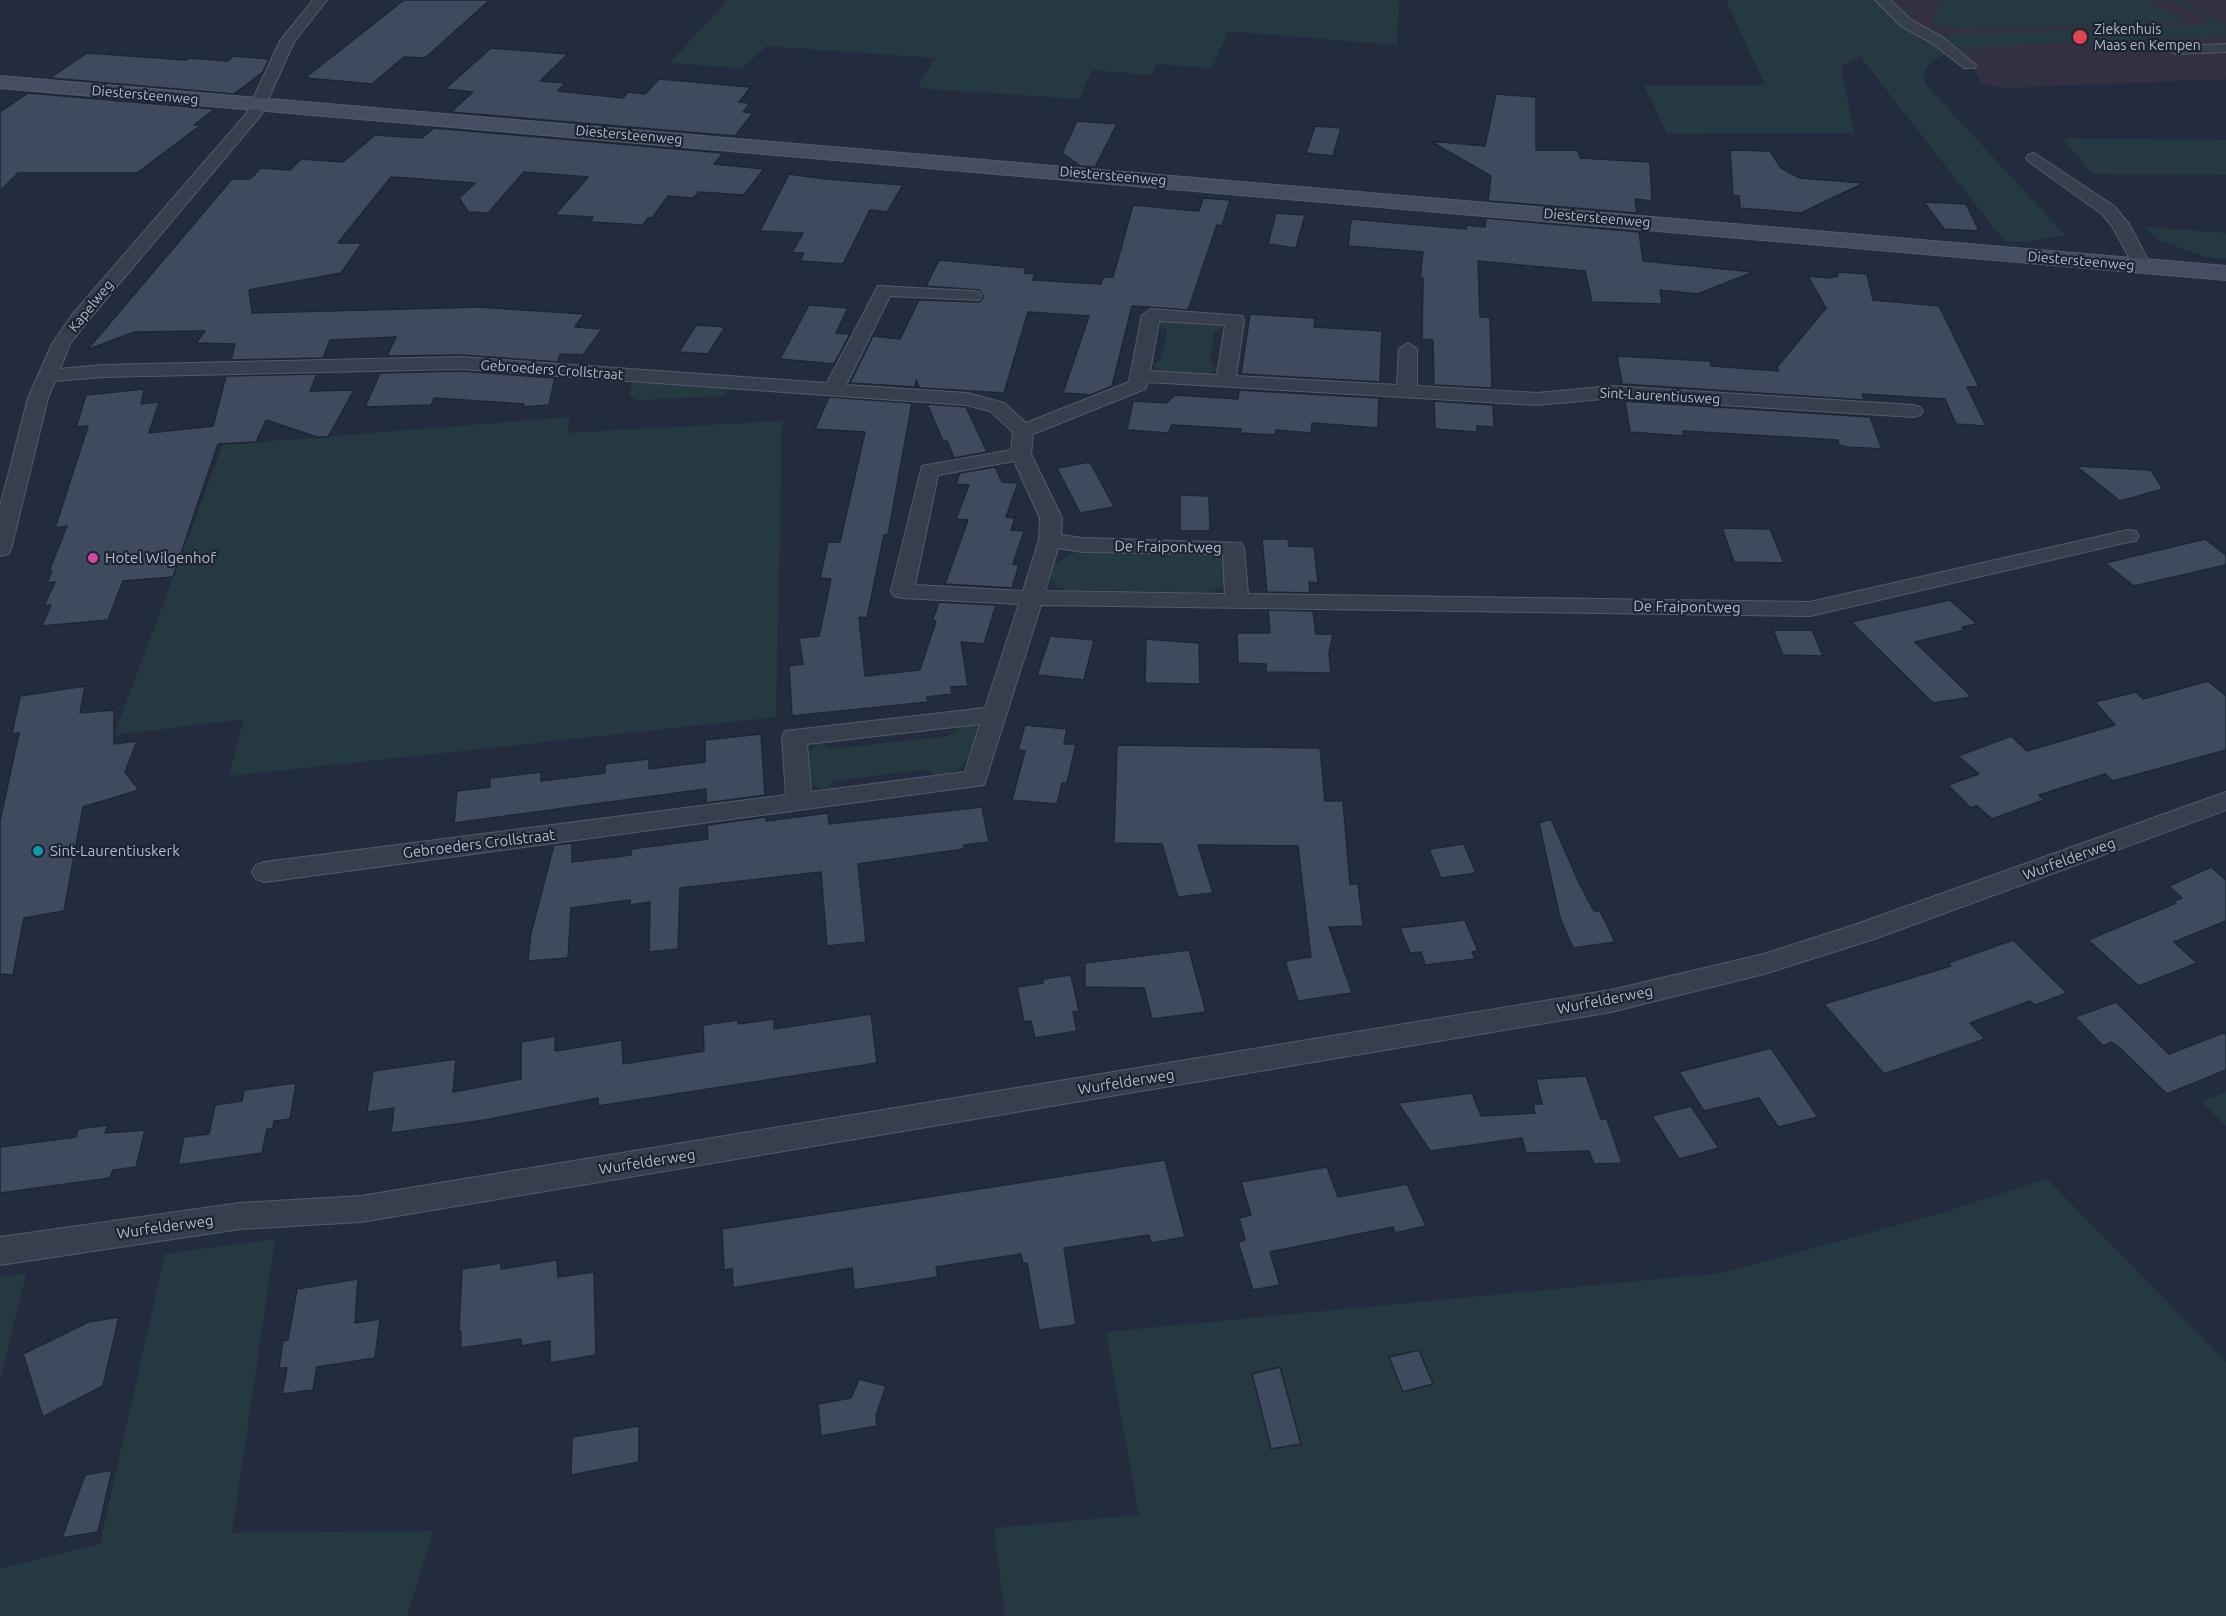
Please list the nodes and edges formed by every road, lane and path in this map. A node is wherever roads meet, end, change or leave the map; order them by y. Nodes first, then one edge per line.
1 (320, 0) edge
2 (1882, 0) edge
3 (2226, 48) edge
4 (2175, 50) dead end
5 (1969, 65) dead end
6 (0, 82) edge
7 (260, 104) junction
8 (2034, 158) dead end
9 (2142, 266) junction
10 (2226, 273) edge
11 (974, 296) dead end
12 (1408, 349) dead end
13 (46, 376) junction
14 (1139, 376) junction
15 (1226, 381) junction
16 (834, 389) junction
17 (1407, 392) junction
18 (1913, 411) dead end
19 (1023, 431) junction
20 (1021, 454) junction
21 (2128, 536) dead end
22 (1050, 540) junction
23 (0, 549) edge
24 (1030, 598) junction
25 (1237, 601) junction
26 (993, 715) junction
27 (2226, 801) edge
28 (799, 803) junction
29 (265, 872) dead end
30 (0, 1251) edge

1 - 7 street, Kapelweg
2 - 5 street
3 - 4 street
6 - 7 main road, Diestersteenweg
7 - 9 main road, Diestersteenweg
7 - 13 street, Kapelweg
8 - 9 street
9 - 10 main road, Diestersteenweg
11 - 16 street
12 - 17 street
13 - 16 street, Gebroeders Crollstraat
13 - 23 street, Kapelweg
14 - 15 street, Sint-Laurentiusweg
14 - 15 street
14 - 19 street
15 - 17 street, Sint-Laurentiusweg
16 - 19 street, Gebroeders Crollstraat
17 - 18 street, Sint-Laurentiusweg
19 - 20 street, Gebroeders Crollstraat
20 - 22 street, Gebroeders Crollstraat
20 - 24 street
21 - 25 street, De Fraipontweg
22 - 24 street, Gebroeders Crollstraat
22 - 25 street, De Fraipontweg
24 - 25 street, De Fraipontweg
24 - 26 street, Gebroeders Crollstraat
26 - 28 street, Gebroeders Crollstraat
26 - 28 street
27 - 30 street, Wurfelderweg
28 - 29 street, Gebroeders Crollstraat

